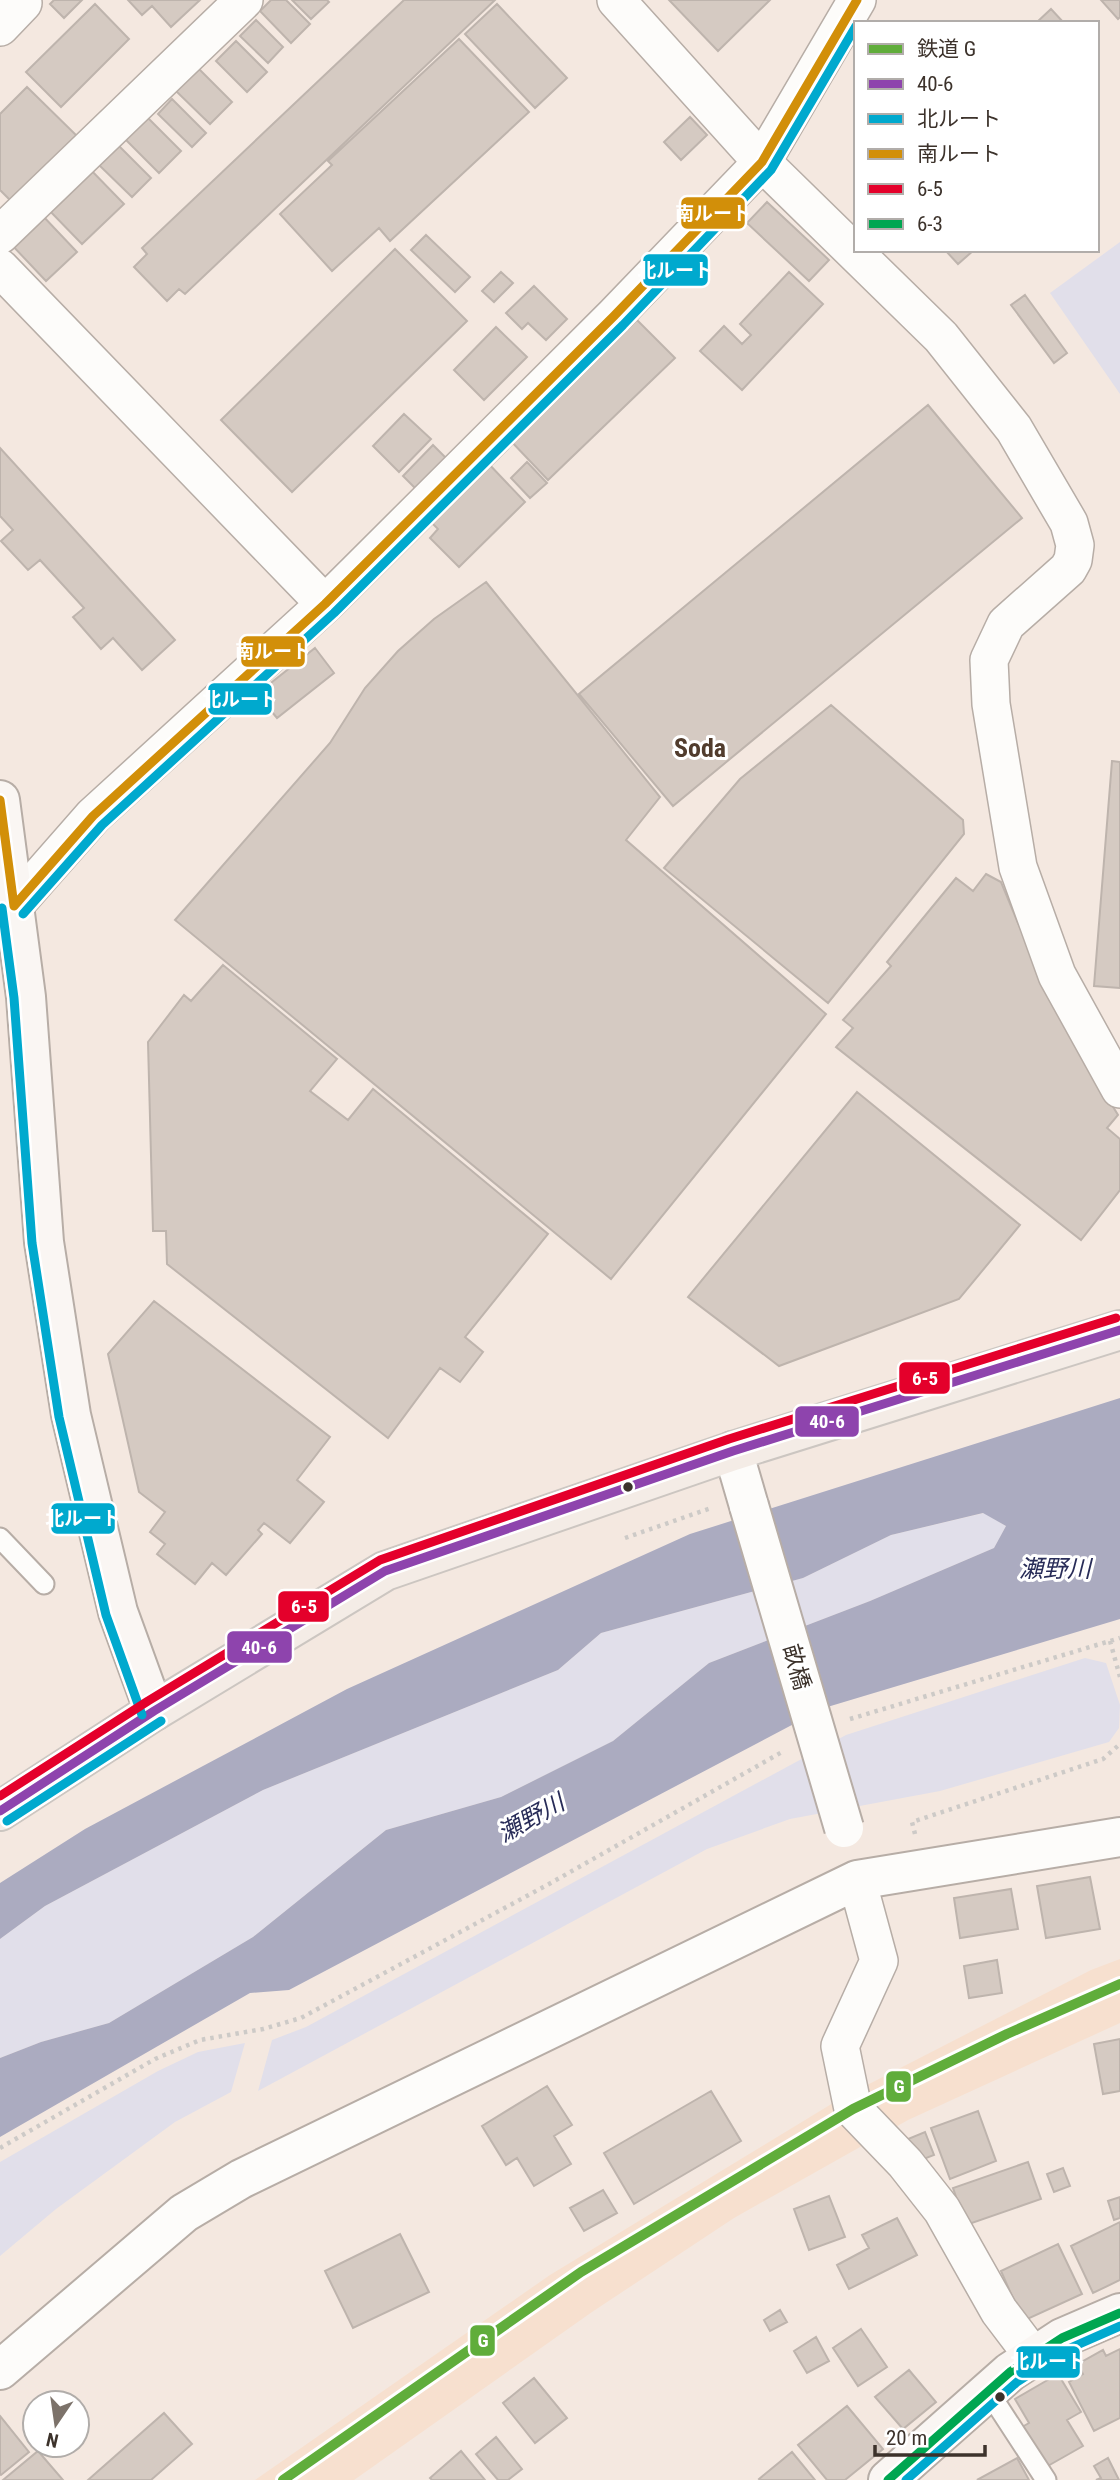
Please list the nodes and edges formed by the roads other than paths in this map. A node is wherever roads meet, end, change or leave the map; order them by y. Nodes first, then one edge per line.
1 (20, 0) edge
2 (244, 0) edge
3 (615, 0) edge
4 (857, 0) edge
5 (0, 27) edge
6 (762, 162) junction
7 (0, 235) edge
8 (854, 252) edge
9 (854, 252) edge
10 (0, 268) edge
11 (325, 604) junction
12 (0, 800) edge
13 (5, 900) edge
14 (1120, 1088) edge
15 (1120, 1330) edge
16 (733, 1451) junction
17 (0, 1538) edge
18 (44, 1584) dead end
19 (154, 1711) junction
20 (0, 1811) edge
21 (1120, 1837) edge
22 (857, 1880) junction
23 (1120, 2313) edge
24 (1032, 2356) junction
25 (0, 2370) edge
26 (988, 2391) junction
27 (888, 2480) edge
28 (1046, 2480) edge

1 - 5 street
2 - 7 street
3 - 6 street
4 - 6 street
6 - 8 street
6 - 11 street
9 - 14 street
10 - 11 street
11 - 13 street
12 - 13 main road
13 - 19 main road
15 - 16 highway
16 - 19 highway
16 - 22 street, 畝橋, bridge
17 - 18 lane
19 - 20 highway
21 - 22 street
22 - 24 street
22 - 25 street
23 - 24 main road
24 - 26 main road
26 - 27 main road
26 - 28 lane

